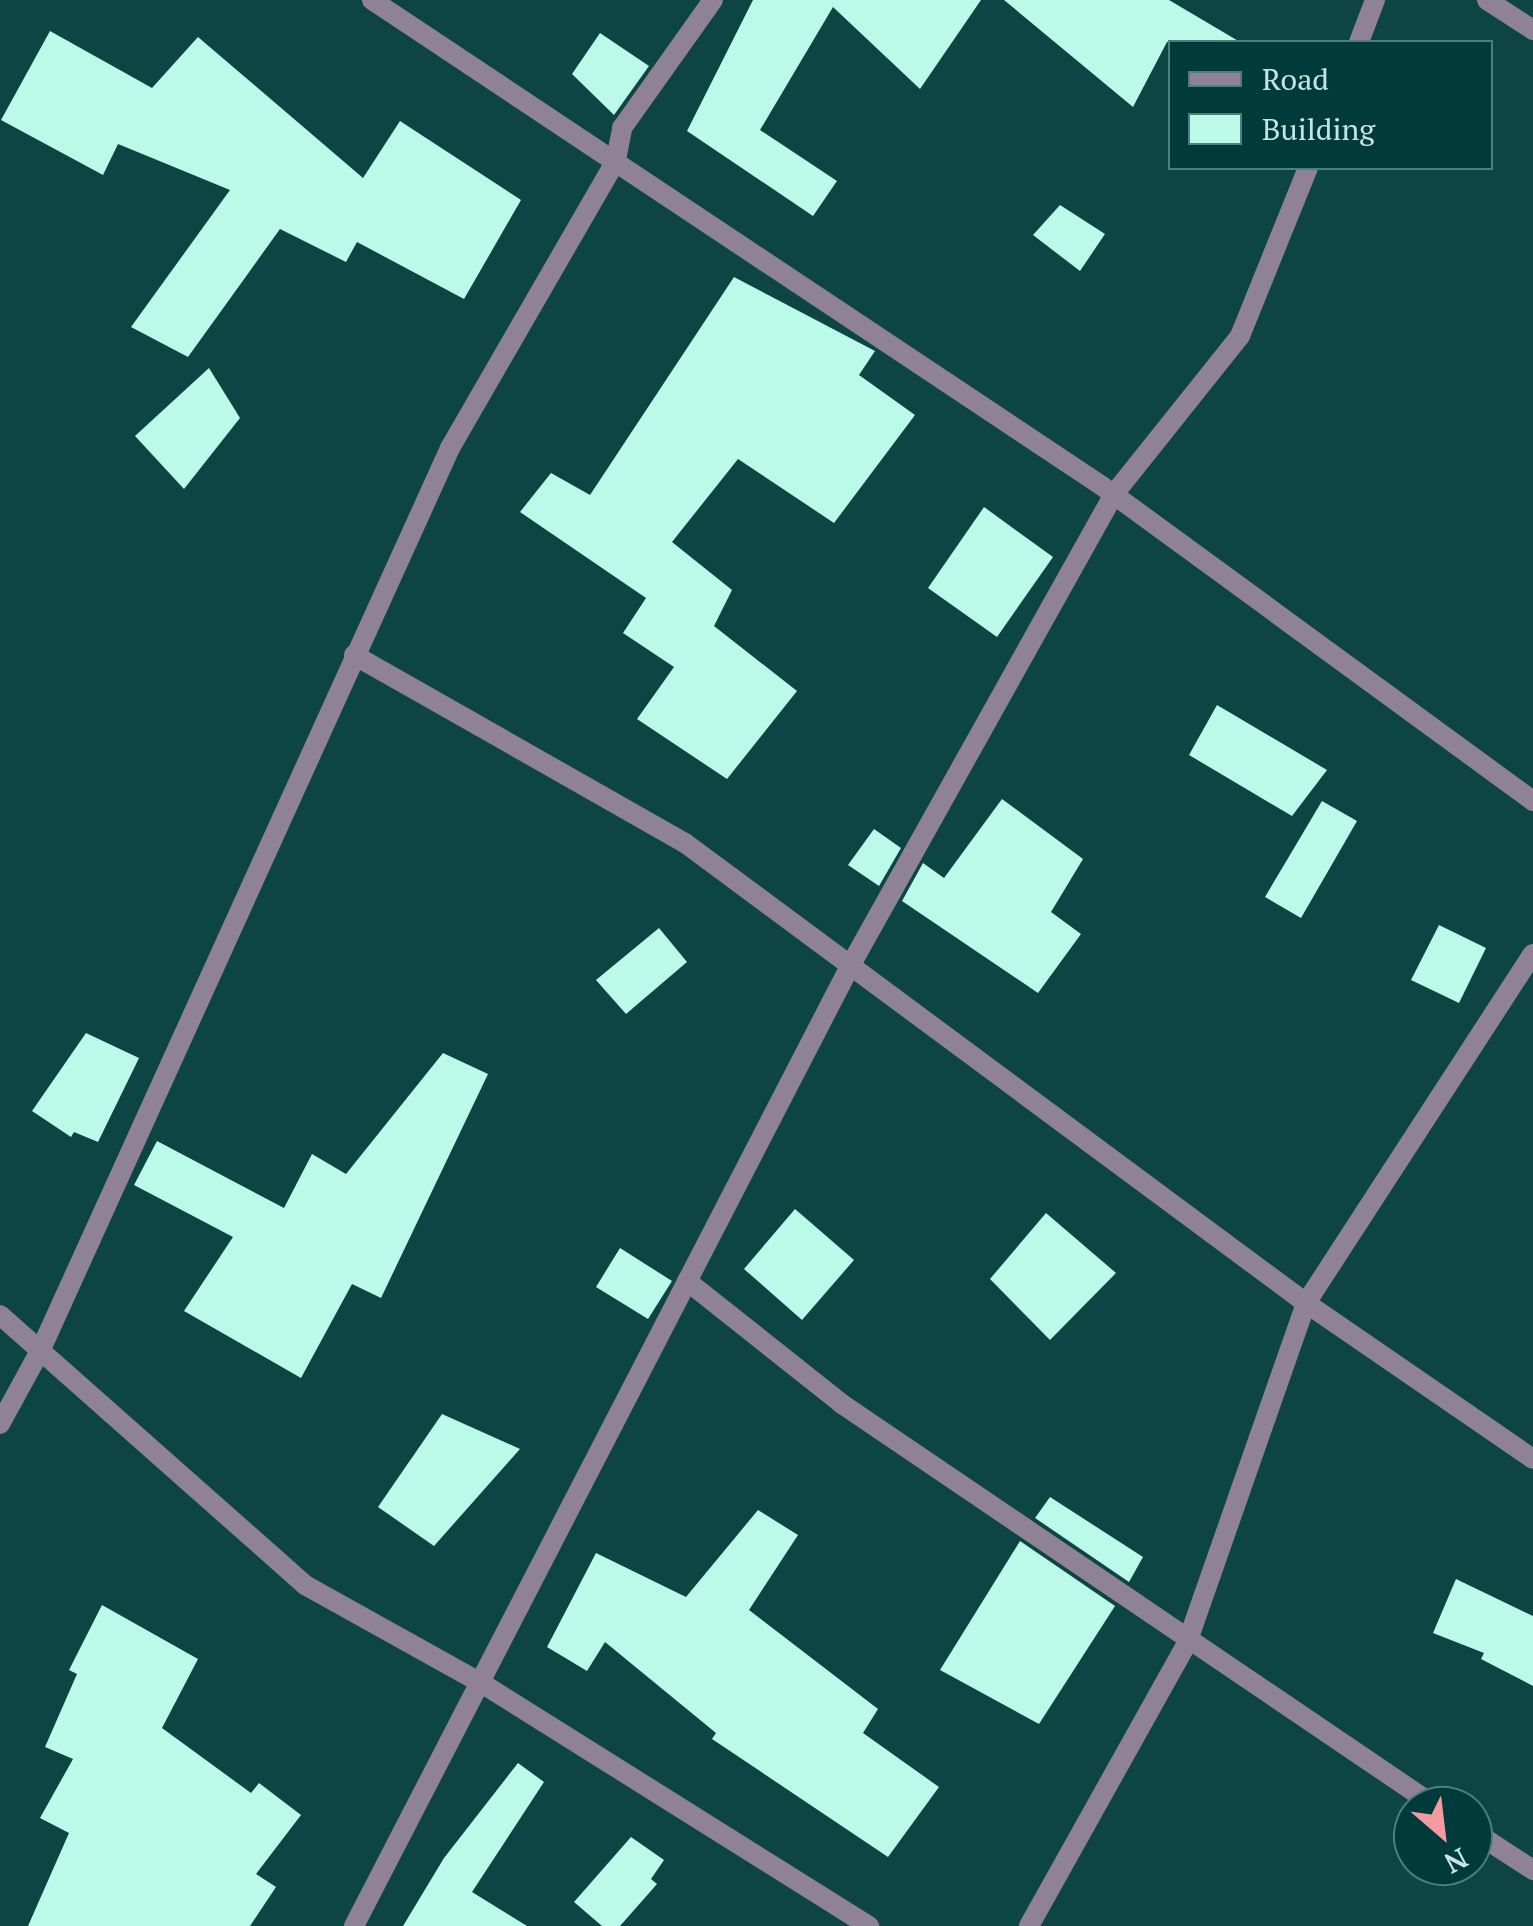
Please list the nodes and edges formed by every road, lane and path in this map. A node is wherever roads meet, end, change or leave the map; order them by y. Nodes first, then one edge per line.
1 (372, 0) edge
2 (713, 0) edge
3 (1375, 0) edge
4 (1487, 0) edge
5 (1533, 30) edge
6 (1360, 40) edge
7 (616, 160) junction
8 (1307, 170) edge
9 (1114, 494) junction
10 (354, 656) junction
11 (1533, 801) edge
12 (1533, 954) edge
13 (850, 968) junction
14 (687, 1281) junction
15 (1306, 1303) junction
16 (0, 1314) edge
17 (41, 1349) junction
18 (0, 1424) edge
19 (1533, 1459) edge
20 (1187, 1644) junction
21 (483, 1684) junction
22 (1404, 1786) edge
23 (1493, 1844) edge
24 (1533, 1870) edge
25 (354, 1926) edge
26 (869, 1926) edge
27 (1029, 1926) edge

1 - 7 street
2 - 7 street
3 - 6 street
4 - 5 street
7 - 9 street
7 - 10 street
8 - 9 street
9 - 11 street
9 - 13 street
10 - 13 street
10 - 17 street
12 - 15 street
13 - 14 street
13 - 15 street
14 - 20 street
14 - 21 street
15 - 19 street
15 - 20 street
16 - 17 street
17 - 18 street
17 - 21 street
20 - 22 street
20 - 27 street
21 - 25 street
21 - 26 street
23 - 24 street

